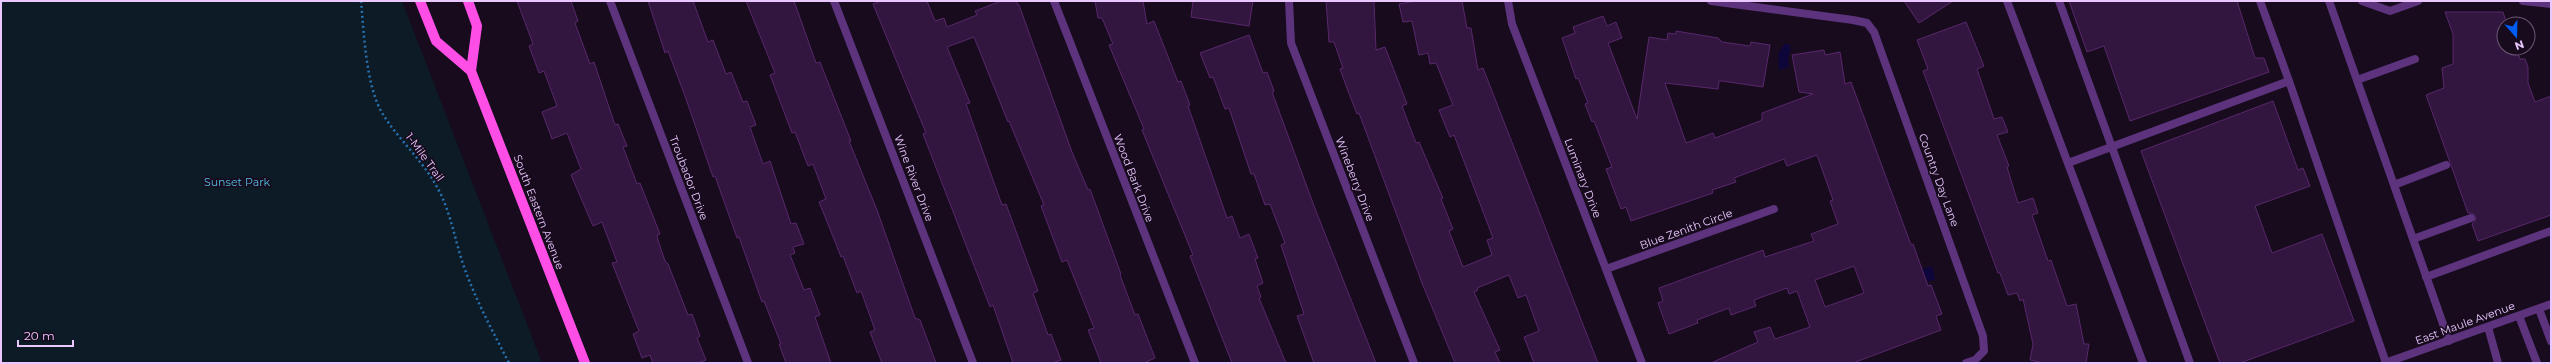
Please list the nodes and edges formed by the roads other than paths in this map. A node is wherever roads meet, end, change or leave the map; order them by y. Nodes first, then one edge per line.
1 (420, 1) edge
2 (468, 1) edge
3 (610, 1) edge
4 (834, 1) edge
5 (1054, 1) edge
6 (1289, 1) edge
7 (1508, 1) edge
8 (1711, 1) edge
9 (2007, 1) edge
10 (2060, 1) edge
11 (2260, 1) edge
12 (2329, 1) edge
13 (2362, 1) edge
14 (2418, 1) edge
15 (2523, 1) edge
16 (2551, 4) edge
17 (2414, 59) dead end
18 (471, 71) junction
19 (2357, 80) junction
20 (2289, 81) junction
21 (2112, 147) junction
22 (2068, 163) junction
23 (2446, 166) dead end
24 (2394, 185) junction
25 (1774, 209) dead end
26 (2471, 218) dead end
27 (2551, 232) edge
28 (2413, 239) junction
29 (1606, 269) junction
30 (2426, 277) junction
31 (2551, 304) edge
32 (2539, 309) junction
33 (2520, 316) junction
34 (2488, 327) junction
35 (2449, 341) junction
36 (2551, 341) edge
37 (585, 363) edge
38 (748, 363) edge
39 (973, 363) edge
40 (1195, 363) edge
41 (1414, 363) edge
42 (1642, 363) edge
43 (1966, 363) edge
44 (2143, 363) edge
45 (2190, 363) edge
46 (2386, 363) edge
47 (2498, 363) edge
48 (2538, 363) edge

1 - 18 main road, South Eastern Avenue
2 - 18 main road, South Eastern Avenue
3 - 38 street, Troubador Drive
4 - 39 street, Wine River Drive
5 - 40 street, Wood Bark Drive
6 - 41 street, Wineberry Drive
7 - 29 street, Luminary Drive
8 - 43 street, Country Day Lane
9 - 22 street
10 - 21 street
11 - 20 street
12 - 19 street
13 - 14 street
15 - 16 street
17 - 19 street
18 - 37 main road, South Eastern Avenue
19 - 24 street
20 - 21 street
20 - 46 street
21 - 22 street
21 - 45 street
22 - 44 street
23 - 24 street
24 - 28 street
25 - 29 street, Blue Zenith Circle
26 - 28 street
27 - 30 street
28 - 30 street
29 - 42 street, Luminary Drive
30 - 35 street
31 - 32 street, East Maule Avenue
32 - 33 street, East Maule Avenue
32 - 36 street
33 - 34 street, East Maule Avenue
33 - 48 street
34 - 35 street, East Maule Avenue
34 - 47 street
35 - 46 street, East Maule Avenue

